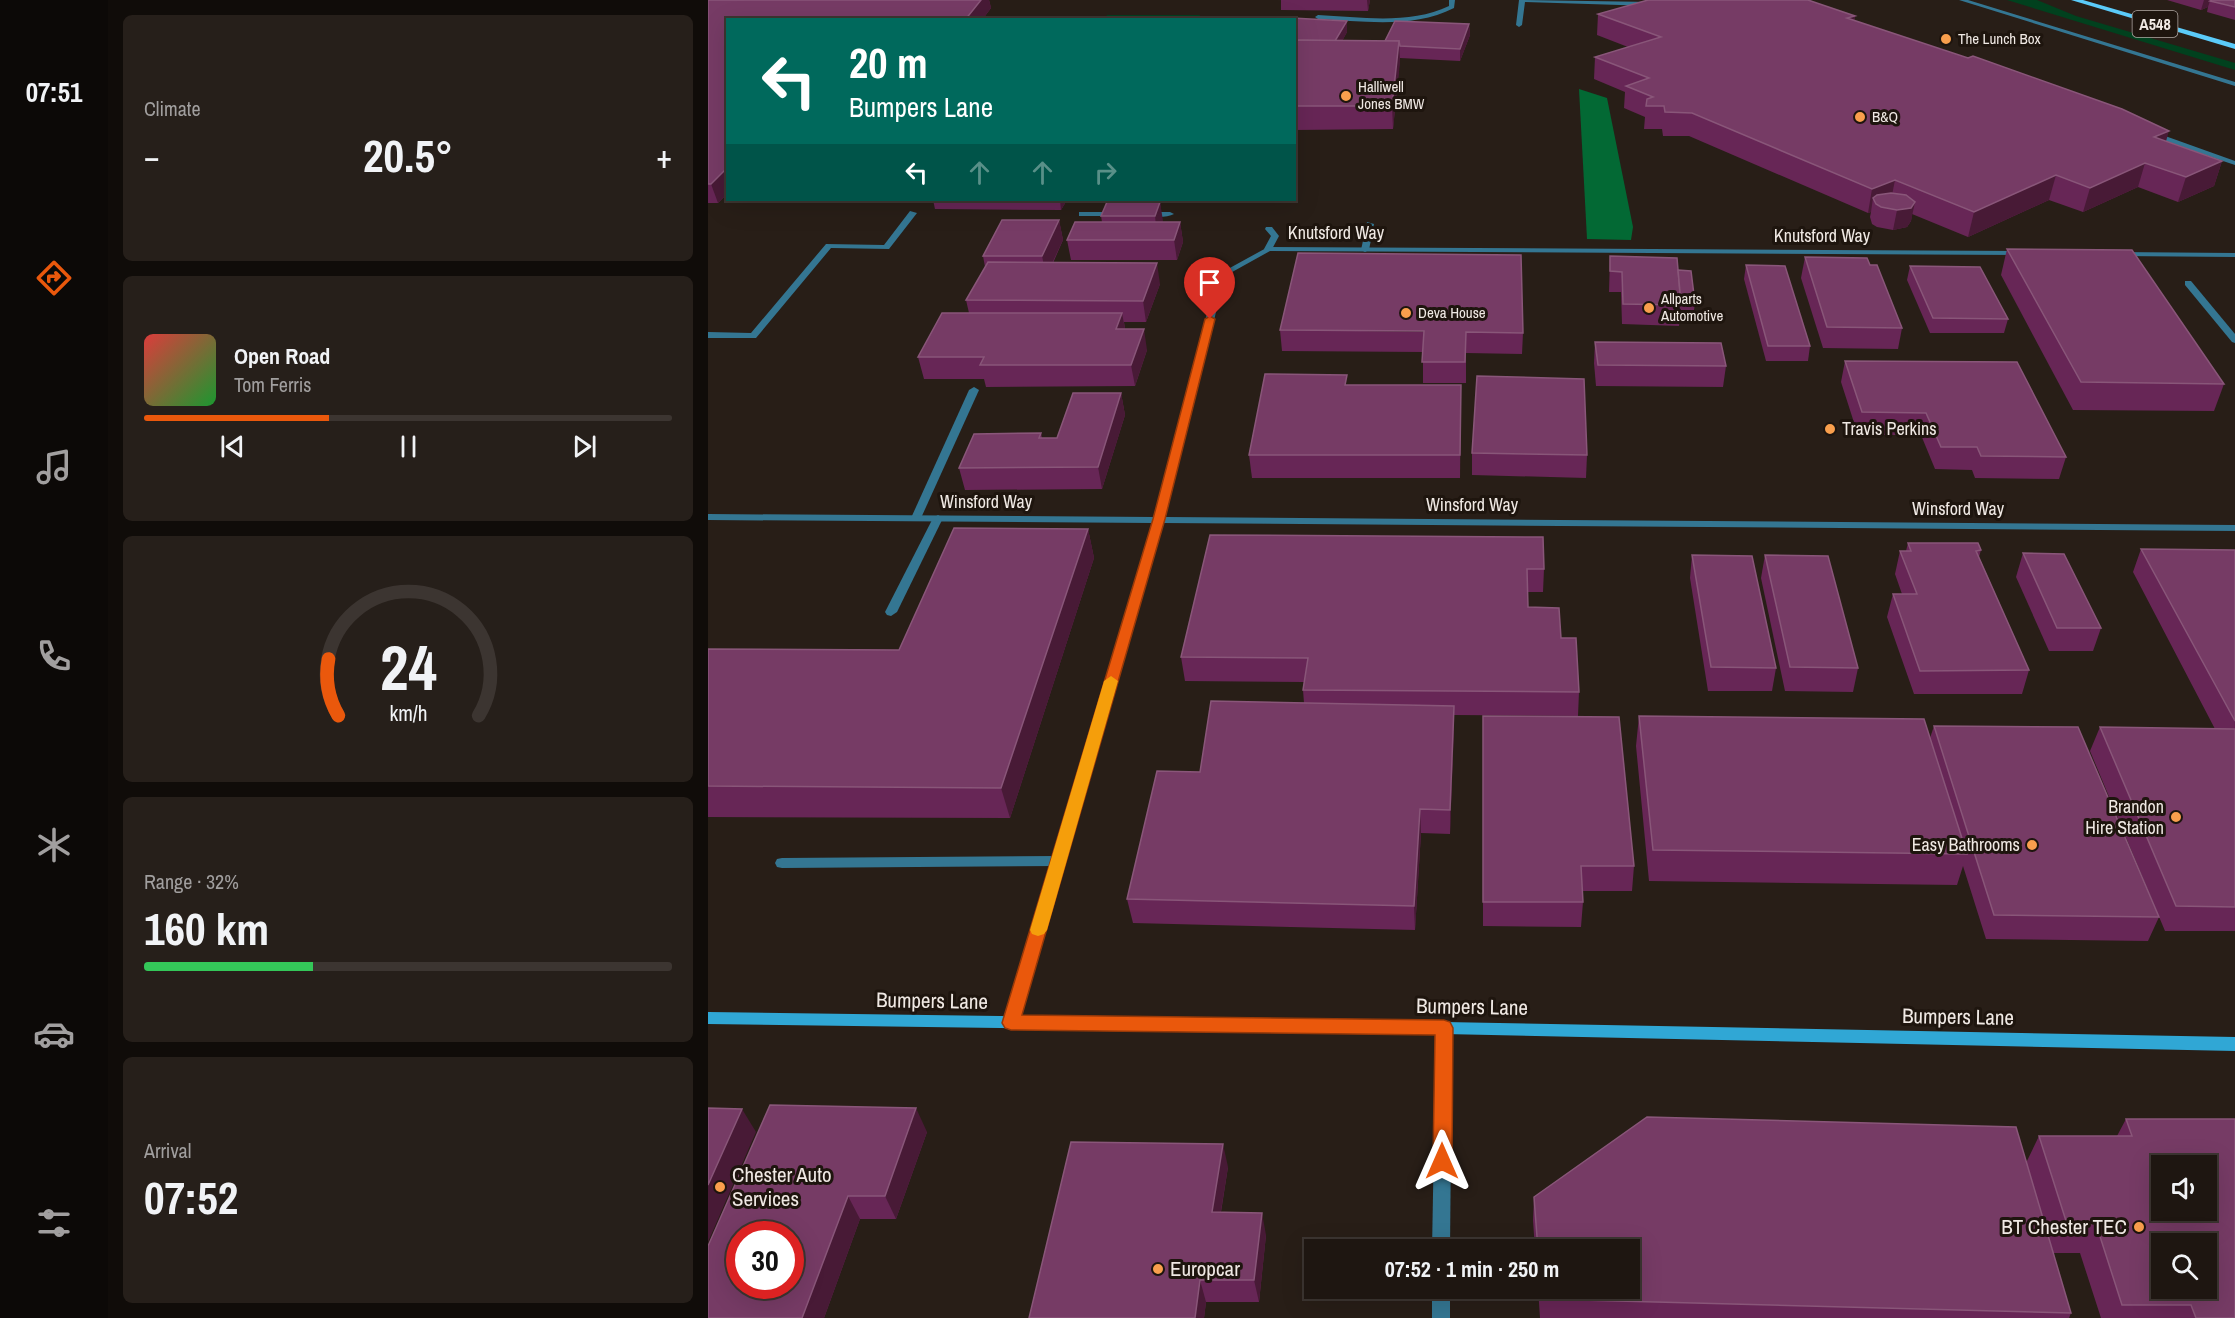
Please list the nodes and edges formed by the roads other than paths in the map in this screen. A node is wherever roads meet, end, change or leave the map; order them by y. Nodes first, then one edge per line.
1 (1452, 0) edge
2 (1962, 0) edge
3 (2075, 0) edge
4 (1655, 4) edge
5 (1318, 18) edge
6 (1519, 25) dead end
7 (2235, 47) edge
8 (2235, 84) edge
9 (2142, 131) edge
10 (2235, 163) edge
11 (913, 213) dead end
12 (1082, 214) dead end
13 (1126, 214) edge
14 (1137, 214) edge
15 (1170, 214) dead end
16 (1370, 224) dead end
17 (1269, 229) dead end
18 (1268, 249) junction
19 (1365, 250) junction
20 (2033, 253) edge
21 (2104, 254) edge
22 (2235, 255) edge
23 (2188, 283) dead end
24 (708, 335) edge
25 (2235, 340) edge
26 (974, 390) dead end
27 (708, 517) edge
28 (916, 518) junction
29 (938, 518) junction
30 (1159, 519) junction
31 (2235, 528) edge
32 (891, 612) dead end
33 (1058, 861) junction
34 (782, 863) dead end
35 (708, 1018) edge
36 (1011, 1023) junction
37 (1444, 1028) junction
38 (2235, 1044) edge
39 (1441, 1239) edge
40 (1441, 1299) edge
41 (1441, 1318) edge

1 - 5 street
2 - 8 street
3 - 7 main road, A548
4 - 6 street
9 - 10 street
11 - 24 street
12 - 13 street
14 - 15 street
16 - 19 street
17 - 18 street
18 - 19 street, Knutsford Way
18 - 30 street, Knutsford Way
19 - 20 street, Knutsford Way
21 - 22 street
23 - 25 street
26 - 28 street
27 - 28 street, Winsford Way
28 - 29 street, Winsford Way
29 - 30 street, Winsford Way
29 - 32 street
30 - 31 street, Winsford Way
30 - 33 street, Knutsford Way
33 - 34 street
33 - 36 street, Knutsford Way
35 - 36 street, Bumpers Lane
36 - 37 street, Bumpers Lane
37 - 38 street, Bumpers Lane
37 - 39 street
40 - 41 street

